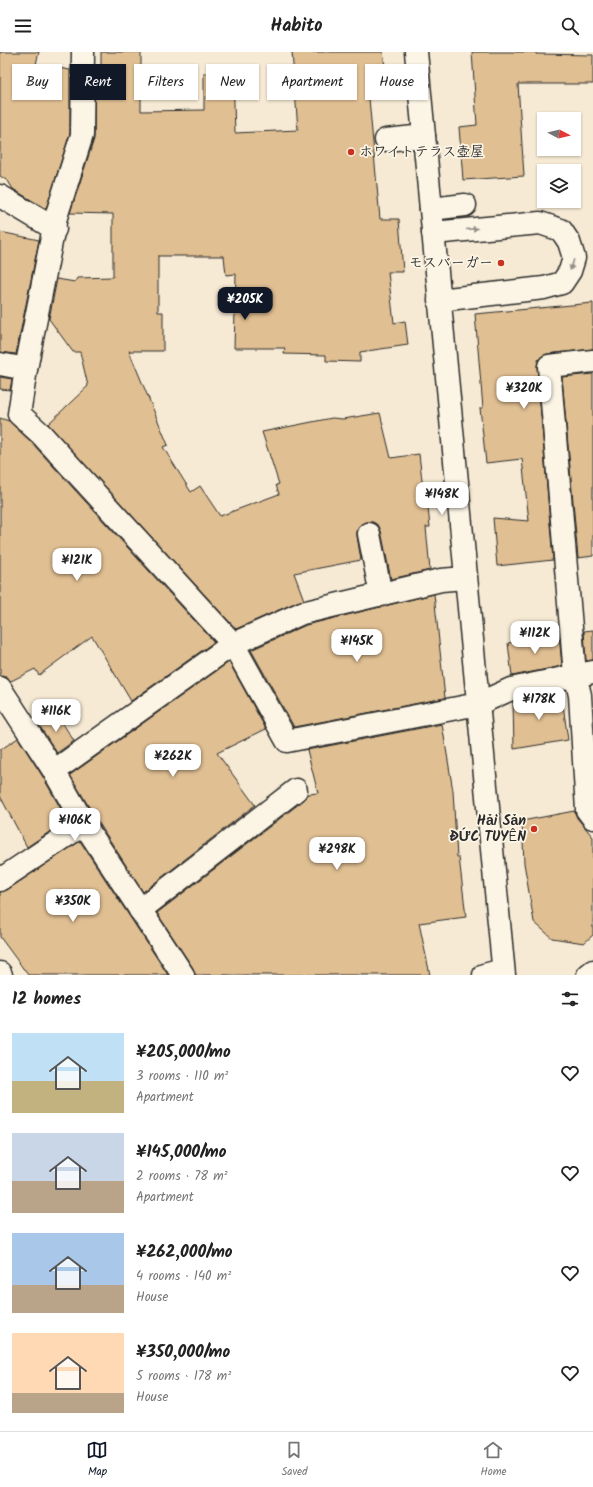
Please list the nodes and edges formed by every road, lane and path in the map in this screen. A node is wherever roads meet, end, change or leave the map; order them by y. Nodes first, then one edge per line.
1 (83, 52) edge
2 (416, 52) edge
3 (424, 136) junction
4 (386, 140) dead end
5 (0, 196) edge
6 (465, 205) dead end
7 (431, 209) junction
8 (55, 229) junction
9 (433, 232) junction
10 (439, 300) junction
11 (593, 361) edge
12 (0, 364) edge
13 (26, 369) junction
14 (369, 534) dead end
15 (465, 578) junction
16 (381, 595) junction
17 (233, 644) junction
18 (584, 673) edge
19 (0, 688) edge
20 (478, 704) junction
21 (54, 771) junction
22 (296, 790) dead end
23 (593, 818) edge
24 (84, 824) junction
25 (0, 880) edge
26 (140, 910) junction
27 (593, 971) edge
28 (497, 973) edge
29 (183, 975) edge
30 (588, 975) edge

1 - 8 street
2 - 3 street
3 - 4 street
3 - 7 street
5 - 8 street
6 - 7 street
7 - 9 street
8 - 13 street
9 - 10 street
9 -> 10 street
10 - 15 street
11 - 18 street
12 - 13 street
13 - 17 street
14 - 16 street
15 - 16 street
15 - 20 street
16 - 17 street
17 - 20 street
17 - 21 street
18 - 20 street
18 - 23 street
19 - 21 street
20 - 28 street
21 - 24 street
22 - 26 street
24 - 25 street
24 - 26 street
26 - 29 street
27 - 30 street

